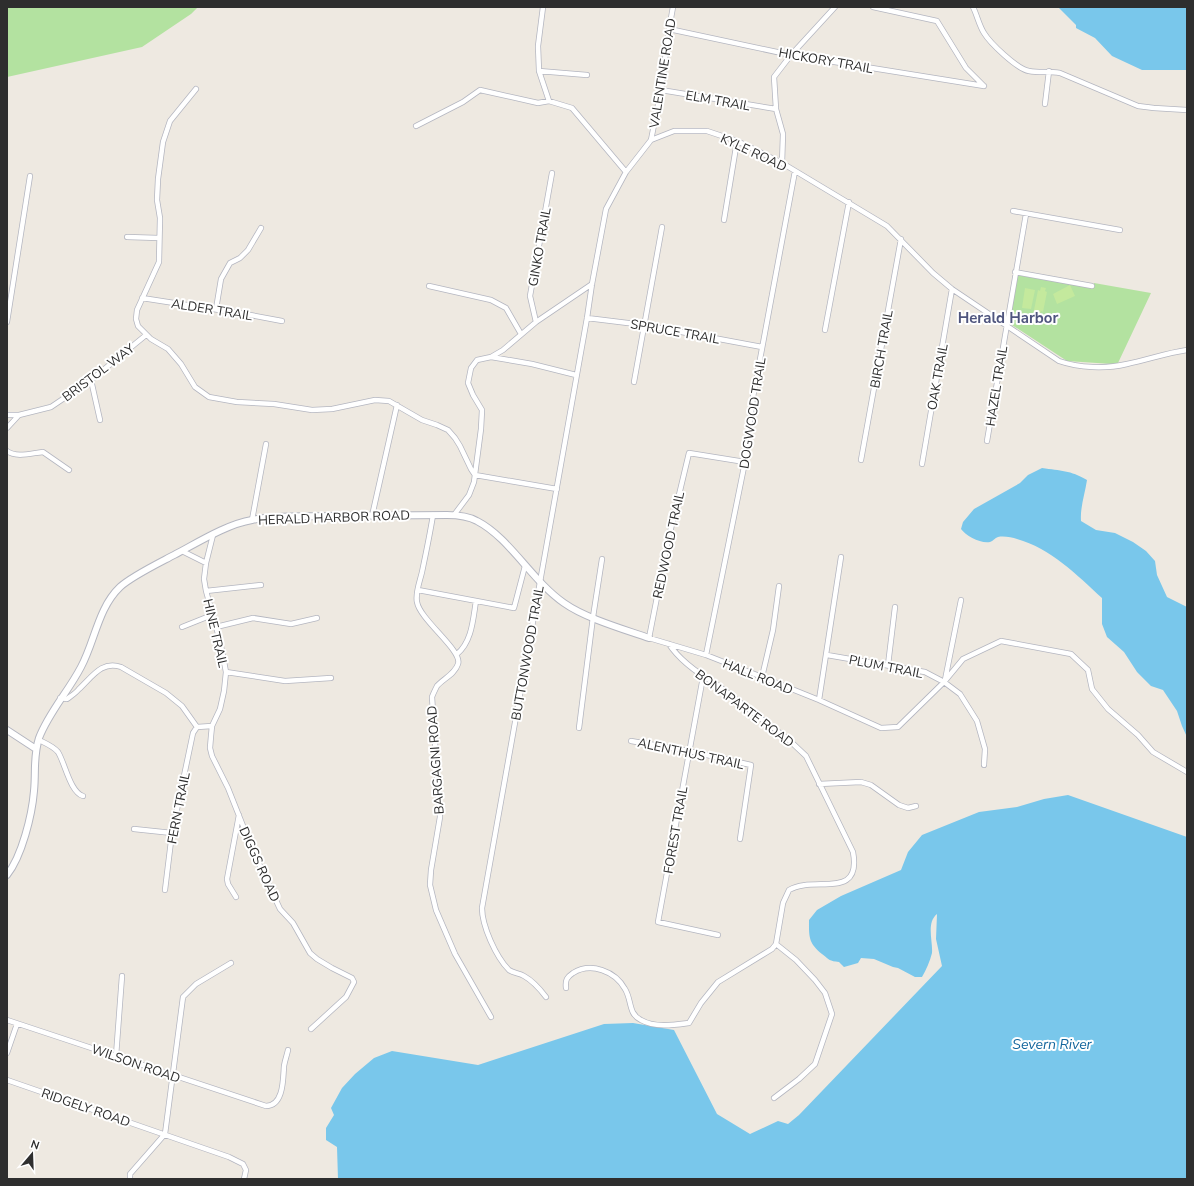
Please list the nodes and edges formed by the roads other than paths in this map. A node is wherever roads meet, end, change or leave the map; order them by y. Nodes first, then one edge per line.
1 (543, 7) edge
2 (673, 7) edge
3 (835, 7) edge
4 (873, 7) edge
5 (973, 7) edge
6 (669, 29) junction
7 (791, 55) junction
8 (539, 71) junction
9 (1049, 71) junction
10 (587, 75) dead end
11 (196, 89) dead end
12 (661, 90) junction
13 (549, 101) junction
14 (1045, 104) dead end
15 (776, 109) junction
16 (1187, 110) edge
17 (416, 126) dead end
18 (651, 140) junction
19 (737, 141) junction
20 (782, 163) junction
21 (795, 171) junction
22 (552, 172) dead end
23 (626, 172) junction
24 (30, 176) dead end
25 (849, 202) junction
26 (1013, 211) dead end
27 (1026, 214) junction
28 (724, 220) dead end
29 (662, 227) dead end
30 (261, 228) dead end
31 (1120, 230) dead end
32 (127, 237) dead end
33 (159, 238) junction
34 (901, 239) junction
35 (1015, 272) junction
36 (592, 284) junction
37 (429, 286) dead end
38 (1092, 286) dead end
39 (952, 289) junction
40 (142, 298) junction
41 (216, 309) junction
42 (587, 318) junction
43 (282, 321) dead end
44 (7, 322) edge
45 (536, 322) junction
46 (644, 324) junction
47 (1006, 325) junction
48 (825, 330) dead end
49 (521, 334) junction
50 (146, 335) junction
51 (762, 347) junction
52 (1187, 350) edge
53 (491, 356) junction
54 (576, 375) junction
55 (91, 380) junction
56 (634, 382) dead end
57 (397, 405) junction
58 (7, 415) edge
59 (19, 415) junction
60 (100, 420) dead end
61 (7, 428) edge
62 (987, 441) dead end
63 (266, 444) dead end
64 (7, 451) edge
65 (861, 460) dead end
66 (745, 462) junction
67 (922, 464) dead end
68 (69, 470) dead end
69 (475, 475) junction
70 (557, 489) junction
71 (432, 515) junction
72 (451, 515) junction
73 (372, 516) junction
74 (252, 520) junction
75 (213, 535) junction
76 (182, 551) junction
77 (841, 557) dead end
78 (602, 559) dead end
79 (206, 563) junction
80 (525, 566) junction
81 (540, 582) junction
82 (261, 585) dead end
83 (779, 586) dead end
84 (418, 590) junction
85 (206, 591) junction
86 (962, 600) dead end
87 (476, 601) junction
88 (896, 607) dead end
89 (212, 615) junction
90 (593, 617) junction
91 (317, 618) dead end
92 (182, 627) dead end
93 (216, 627) junction
94 (649, 638) junction
95 (669, 644) junction
96 (457, 654) junction
97 (706, 655) junction
98 (827, 655) junction
99 (888, 665) junction
100 (226, 672) junction
101 (704, 677) junction
102 (762, 677) junction
103 (331, 678) dead end
104 (944, 682) junction
105 (60, 698) junction
106 (819, 700) junction
107 (212, 726) junction
108 (197, 727) junction
109 (579, 728) dead end
110 (7, 730) edge
111 (39, 740) junction
112 (631, 741) dead end
113 (36, 749) junction
114 (689, 751) junction
115 (984, 765) dead end
116 (1187, 772) edge
117 (819, 784) junction
118 (83, 796) dead end
119 (916, 806) dead end
120 (239, 815) junction
121 (134, 829) dead end
122 (172, 832) junction
123 (740, 839) dead end
124 (7, 875) edge
125 (165, 890) dead end
126 (236, 897) dead end
127 (718, 935) dead end
128 (776, 944) junction
129 (230, 962) dead end
130 (122, 976) dead end
131 (566, 988) dead end
132 (546, 997) dead end
133 (491, 1016) dead end
134 (7, 1020) edge
135 (17, 1024) junction
136 (311, 1029) dead end
137 (288, 1050) dead end
138 (7, 1053) edge
139 (116, 1056) junction
140 (173, 1076) junction
141 (7, 1080) edge
142 (774, 1098) dead end
143 (165, 1134) junction
144 (130, 1179) edge
145 (244, 1179) edge

1 - 8 street
2 - 6 street, VALENTINE ROAD
3 - 7 street
4 - 7 street, HICKORY TRAIL
5 - 9 street
6 - 7 street, HICKORY TRAIL
6 - 12 street, VALENTINE ROAD
7 - 15 street
8 - 10 street
8 - 13 street
9 - 14 street
9 - 16 street
11 - 33 street
12 - 15 street, ELM TRAIL
12 - 18 street, VALENTINE ROAD
13 - 17 street
13 - 23 street
15 - 20 street
18 - 19 street, KYLE ROAD
18 - 23 street
19 - 20 street, KYLE ROAD
19 - 28 street
20 - 21 street, KYLE ROAD
21 - 25 street, KYLE ROAD
21 - 51 street, DOGWOOD TRAIL
22 - 45 street, GINKO TRAIL
23 - 36 street
24 - 44 street
25 - 34 street, KYLE ROAD
25 - 48 street
26 - 27 street
27 - 31 street
27 - 35 street, HAZEL TRAIL
29 - 46 street
30 - 41 street
32 - 33 street
33 - 40 street
34 - 39 street, KYLE ROAD
34 - 65 street, BIRCH TRAIL
35 - 38 street
35 - 47 street, HAZEL TRAIL
36 - 42 street, BUTTONWOOD TRAIL
36 - 45 street
37 - 49 street
39 - 47 street, KYLE ROAD
39 - 67 street, OAK TRAIL
40 - 41 street, ALDER TRAIL
40 - 50 street
41 - 43 street, ALDER TRAIL
42 - 46 street, SPRUCE TRAIL
42 - 54 street, BUTTONWOOD TRAIL
45 - 49 street
46 - 51 street, SPRUCE TRAIL
46 - 56 street
47 - 52 street, KYLE ROAD
47 - 62 street, HAZEL TRAIL
49 - 53 street
50 - 55 street, BRISTOL WAY
50 - 57 street
51 - 66 street, DOGWOOD TRAIL
53 - 54 street
53 - 69 street
54 - 70 street, BUTTONWOOD TRAIL
55 - 59 street, BRISTOL WAY
55 - 60 street
57 - 69 street
57 - 73 street
58 - 59 street, BRISTOL WAY
59 - 61 street
63 - 74 street
64 - 68 street
66 - 94 street, REDWOOD TRAIL
66 - 97 street, DOGWOOD TRAIL
69 - 70 street
69 - 72 street
70 - 81 street, BUTTONWOOD TRAIL
71 - 72 street, HERALD HARBOR ROAD
71 - 73 street, HERALD HARBOR ROAD
71 - 84 street
72 - 80 street, HALL ROAD
73 - 74 street, HERALD HARBOR ROAD
74 - 75 street, HERALD HARBOR ROAD
75 - 76 street, HERALD HARBOR ROAD
75 - 79 street, HINE TRAIL
76 - 79 street
76 - 105 street, HERALD HARBOR ROAD
77 - 98 street
78 - 90 street
79 - 85 street, HINE TRAIL
80 - 81 street, HALL ROAD
80 - 87 street
81 - 90 street, HALL ROAD
81 - 132 street, BUTTONWOOD TRAIL
82 - 85 street
83 - 102 street
84 - 87 street
84 - 96 street
85 - 89 street, HINE TRAIL
86 - 104 street
87 - 96 street, BARGAGNI ROAD
88 - 99 street
89 - 92 street
89 - 93 street, HINE TRAIL
90 - 94 street, HALL ROAD
90 - 109 street
91 - 93 street
93 - 100 street, HINE TRAIL
94 - 95 street, HALL ROAD
95 - 97 street, HALL ROAD
95 - 101 street, BONAPARTE ROAD
96 - 133 street, BARGAGNI ROAD
97 - 102 street, HALL ROAD
98 - 99 street, PLUM TRAIL
98 - 106 street
99 - 104 street, PLUM TRAIL
100 - 103 street
100 - 107 street, HINE TRAIL
101 - 114 street, FOREST TRAIL
101 - 117 street, BONAPARTE ROAD
102 - 106 street, HALL ROAD
104 - 106 street, HALL ROAD
104 - 115 street, PLUM TRAIL
104 - 116 street, HALL ROAD
105 - 108 street
105 - 111 street, HERALD HARBOR ROAD
107 - 108 street
107 - 120 street, DIGGS ROAD
108 - 122 street, FERN TRAIL
110 - 113 street
111 - 113 street, HERALD HARBOR ROAD
111 - 118 street
112 - 114 street, ALENTHUS TRAIL
113 - 124 street, HERALD HARBOR ROAD
114 - 123 street, ALENTHUS TRAIL
114 - 127 street, FOREST TRAIL
117 - 119 street
117 - 128 street, BONAPARTE ROAD
120 - 126 street
120 - 136 street, DIGGS ROAD
121 - 122 street
122 - 125 street, FERN TRAIL
128 - 131 street
128 - 142 street
129 - 140 street
130 - 139 street
134 - 135 street, WILSON ROAD
135 - 138 street
135 - 139 street, WILSON ROAD
137 - 140 street, WILSON ROAD
139 - 140 street, WILSON ROAD
140 - 143 street
141 - 143 street, RIDGELY ROAD
143 - 144 street
143 - 145 street, RIDGELY ROAD

